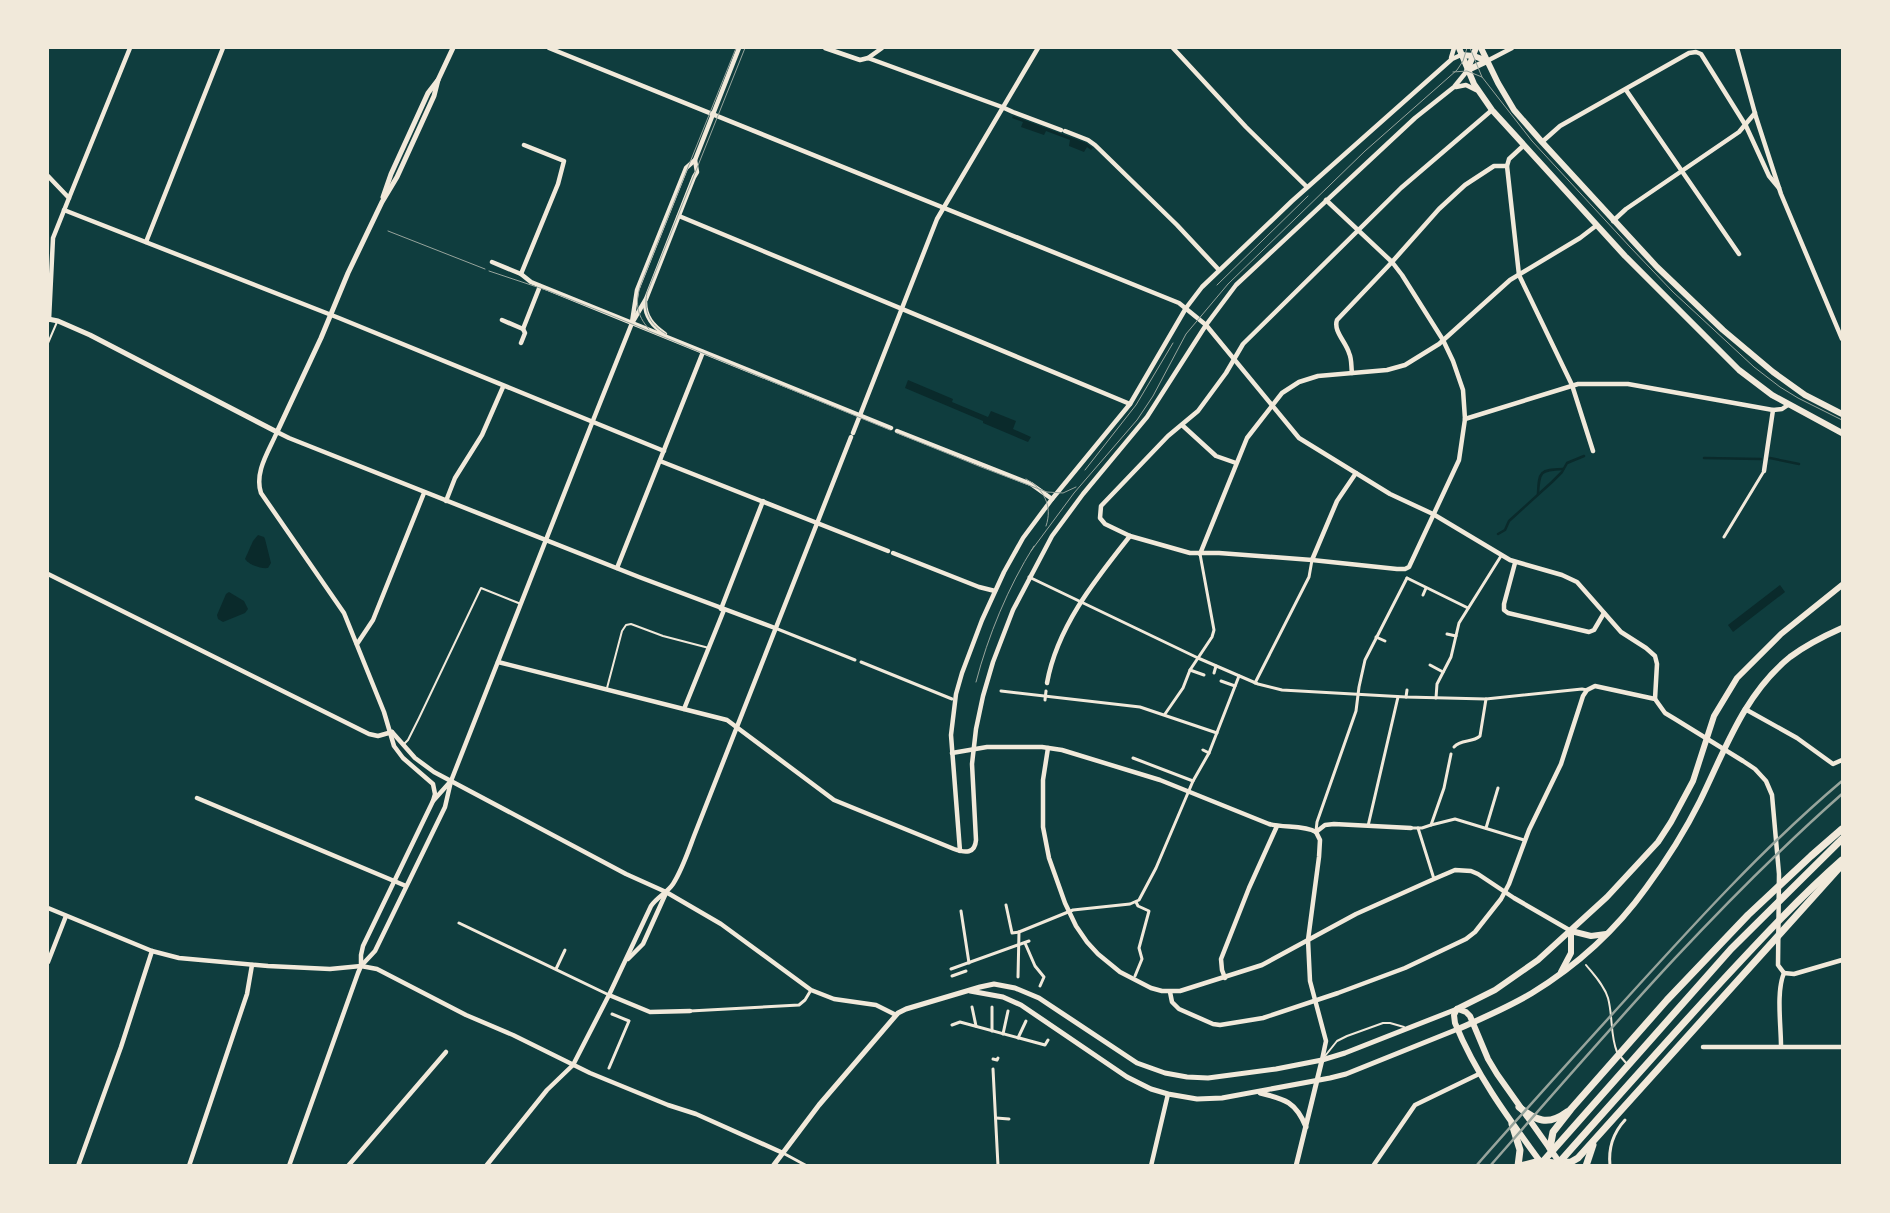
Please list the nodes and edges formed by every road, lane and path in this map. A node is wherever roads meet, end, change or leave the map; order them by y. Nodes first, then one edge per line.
1 (130, 48) edge
2 (223, 48) edge
3 (453, 48) edge
4 (549, 48) edge
5 (825, 48) edge
6 (882, 48) edge
7 (1038, 48) edge
8 (1173, 48) edge
9 (1454, 48) edge
10 (1476, 48) edge
11 (1481, 48) edge
12 (1512, 48) edge
13 (1737, 48) edge
14 (740, 49) edge
15 (1460, 51) edge
16 (1474, 56) junction
17 (868, 58) junction
18 (1448, 62) junction
19 (1487, 62) junction
20 (1467, 70) junction
21 (1454, 87) junction
22 (1626, 90) junction
23 (1479, 92) junction
24 (1002, 107) junction
25 (1492, 110) junction
26 (1755, 113) junction
27 (714, 114) junction
28 (1746, 126) junction
29 (1542, 142) junction
30 (524, 145) dead end
31 (1523, 146) junction
32 (696, 160) junction
33 (1508, 166) junction
34 (1681, 172) junction
35 (48, 176) edge
36 (1307, 187) junction
37 (1779, 188) junction
38 (69, 198) junction
39 (1326, 200) junction
40 (943, 207) junction
41 (64, 210) junction
42 (679, 216) junction
43 (1613, 221) junction
44 (1597, 226) junction
45 (1358, 229) junction
46 (48, 235) edge
47 (53, 238) junction
48 (146, 242) junction
49 (1739, 254) dead end
50 (492, 262) dead end
51 (1392, 262) junction
52 (1219, 270) junction
53 (521, 274) junction
54 (1519, 275) junction
55 (540, 286) junction
56 (646, 299) junction
57 (1186, 308) junction
58 (902, 309) junction
59 (331, 315) junction
60 (48, 320) edge
61 (502, 320) dead end
62 (58, 321) junction
63 (632, 323) junction
64 (1206, 325) junction
65 (523, 328) junction
66 (1842, 339) edge
67 (672, 340) junction
68 (1443, 340) junction
69 (48, 343) edge
70 (521, 343) dead end
71 (703, 352) junction
72 (1234, 359) junction
73 (1352, 373) junction
74 (1572, 385) junction
75 (504, 387) junction
76 (1130, 404) junction
77 (1788, 405) junction
78 (1272, 406) junction
79 (1773, 410) junction
80 (1842, 414) edge
81 (860, 416) junction
82 (1465, 418) junction
83 (592, 422) junction
84 (1182, 425) junction
85 (890, 428) dead end
86 (897, 431) dead end
87 (277, 432) junction
88 (1842, 433) edge
89 (664, 451) junction
90 (1593, 452) dead end
91 (660, 461) junction
92 (1236, 463) junction
93 (1764, 472) joint
94 (1356, 473) junction
95 (424, 492) junction
96 (1052, 498) junction
97 (446, 501) junction
98 (763, 501) junction
99 (1433, 514) junction
100 (817, 522) junction
101 (1130, 536) junction
102 (1724, 537) dead end
103 (545, 539) junction
104 (1200, 554) junction
105 (1501, 556) junction
106 (1312, 560) junction
107 (1515, 563) junction
108 (617, 568) junction
109 (1405, 569) junction
110 (48, 574) edge
111 (1029, 577) junction
112 (1407, 578) junction
113 (1842, 585) edge
114 (1426, 588) junction
115 (995, 591) junction
116 (1423, 595) dead end
117 (1081, 602) junction
118 (521, 604) junction
119 (1468, 608) junction
120 (722, 610) junction
121 (1604, 613) junction
122 (775, 628) junction
123 (1842, 628) edge
124 (1447, 634) dead end
125 (1376, 636) junction
126 (1456, 636) junction
127 (1385, 641) dead end
128 (357, 644) junction
129 (708, 648) junction
130 (1198, 658) junction
131 (855, 660) dead end
132 (498, 662) junction
133 (861, 662) dead end
134 (1430, 665) dead end
135 (1216, 666) junction
136 (1190, 670) junction
137 (1443, 672) junction
138 (1214, 673) dead end
139 (1204, 675) dead end
140 (1239, 676) junction
141 (1221, 681) dead end
142 (1047, 683) dead end
143 (1255, 683) junction
144 (1235, 686) junction
145 (607, 690) junction
146 (1407, 690) dead end
147 (1587, 690) junction
148 (1001, 691) dead end
149 (1046, 691) dead end
150 (1359, 694) junction
151 (1398, 697) junction
152 (1406, 697) junction
153 (1046, 698) junction
154 (1224, 698) dead end
155 (1436, 698) junction
156 (952, 699) dead end
157 (1486, 699) junction
158 (1655, 699) junction
159 (1230, 700) junction
160 (684, 709) junction
161 (1745, 709) junction
162 (1165, 714) junction
163 (737, 726) junction
164 (392, 732) junction
165 (1217, 733) junction
166 (1707, 738) junction
167 (403, 745) junction
168 (1454, 747) dead end
169 (1048, 748) junction
170 (974, 749) junction
171 (1724, 749) junction
172 (1203, 750) dead end
173 (952, 753) junction
174 (1209, 753) junction
175 (1451, 754) dead end
176 (1133, 758) dead end
177 (1842, 760) edge
178 (451, 781) junction
179 (1193, 781) junction
180 (1498, 788) dead end
181 (1189, 791) junction
182 (197, 798) dead end
183 (433, 801) junction
184 (1431, 825) junction
185 (1277, 826) junction
186 (1368, 826) junction
187 (1411, 828) joint
188 (1418, 828) junction
189 (1486, 828) junction
190 (1842, 829) edge
191 (1316, 832) junction
192 (1842, 839) edge
193 (1524, 840) junction
194 (960, 851) junction
195 (1842, 860) edge
196 (1842, 864) edge
197 (1434, 878) junction
198 (395, 881) junction
199 (406, 886) junction
200 (666, 892) junction
201 (1505, 893) junction
202 (1136, 902) junction
203 (1006, 905) dead end
204 (48, 908) edge
205 (961, 911) dead end
206 (1069, 911) junction
207 (66, 916) junction
208 (459, 923) dead end
209 (1571, 931) junction
210 (1019, 932) junction
211 (1606, 934) junction
212 (1308, 940) junction
213 (1019, 946) junction
214 (565, 950) dead end
215 (152, 951) junction
216 (1842, 960) edge
217 (48, 962) edge
218 (970, 963) junction
219 (624, 964) junction
220 (965, 964) junction
221 (252, 965) junction
222 (1586, 965) dead end
223 (361, 966) junction
224 (556, 969) junction
225 (950, 969) dead end
226 (1784, 973) junction
227 (1560, 974) junction
228 (952, 976) dead end
229 (1135, 976) dead end
230 (1018, 977) dead end
231 (1225, 978) junction
232 (1040, 986) dead end
233 (811, 990) junction
234 (970, 991) junction
235 (1170, 992) junction
236 (609, 995) junction
237 (1315, 1001) junction
238 (972, 1007) dead end
239 (992, 1007) dead end
240 (1457, 1009) junction
241 (690, 1011) joint
242 (1008, 1011) dead end
243 (974, 1013) junction
244 (612, 1014) dead end
245 (969, 1014) dead end
246 (896, 1015) junction
247 (1026, 1021) dead end
248 (1473, 1022) junction
249 (952, 1025) dead end
250 (976, 1026) junction
251 (1407, 1028) junction
252 (1458, 1029) junction
253 (992, 1031) junction
254 (1004, 1034) junction
255 (1018, 1038) junction
256 (1048, 1040) dead end
257 (1781, 1046) junction
258 (1703, 1047) dead end
259 (1842, 1047) edge
260 (446, 1052) dead end
261 (998, 1058) dead end
262 (993, 1059) dead end
263 (1322, 1060) junction
264 (573, 1065) junction
265 (1630, 1066) dead end
266 (610, 1068) dead end
267 (993, 1069) dead end
268 (1636, 1072) dead end
269 (1479, 1074) junction
270 (1642, 1077) dead end
271 (1317, 1082) junction
272 (1258, 1092) junction
273 (1168, 1094) junction
274 (1519, 1107) junction
275 (1571, 1109) junction
276 (996, 1118) junction
277 (1009, 1120) dead end
278 (1625, 1120) dead end
279 (1512, 1124) junction
280 (1306, 1127) junction
281 (1595, 1140) junction
282 (1550, 1148) junction
283 (783, 1152) junction
284 (1541, 1164) edge
285 (1555, 1164) edge
286 (78, 1166) edge
287 (189, 1166) edge
288 (289, 1166) edge
289 (348, 1166) edge
290 (486, 1166) edge
291 (773, 1166) edge
292 (806, 1166) edge
293 (998, 1166) edge
294 (1151, 1166) edge
295 (1296, 1166) edge
296 (1373, 1166) edge
297 (1519, 1166) edge
298 (1586, 1166) edge
299 (1610, 1166) edge

1 - 38 street
2 - 48 street
3 - 59 street
4 - 27 street
5 - 17 street
6 - 17 street
7 - 24 street
8 - 36 street
9 - 18 street
10 - 16 main road
11 - 19 main road
12 - 19 street
13 - 26 street
14 - 27 street
15 - 16 main road
15 - 18 street
15 - 20 main road
16 - 19 main road
16 - 20 main road
17 - 24 street
18 - 36 street
19 - 20 main road
19 - 29 main road
20 - 21 street
20 - 23 main road
21 - 23 street
21 - 39 street
22 - 28 street
22 - 29 street
22 - 34 street
23 - 25 main road
24 - 40 street
24 - 52 street
25 - 31 main road
25 - 45 street
26 - 28 street
26 - 37 street
27 - 32 street
27 - 40 street
28 - 34 street
28 - 37 street
29 - 43 main road
30 - 53 street
31 - 33 street
31 - 44 main road
32 - 42 street
32 - 63 street
33 - 51 street
33 - 54 street
34 - 43 street
34 - 49 street
35 - 38 street
36 - 52 street
37 - 66 street
38 - 41 street
39 - 45 street
39 - 64 street
40 - 57 street
40 - 58 street
41 - 47 street
41 - 48 street
42 - 56 street
42 - 58 street
43 - 80 main road
44 - 54 street
44 - 77 main road
45 - 51 street
45 - 72 street
46 - 47 street
47 - 60 street
48 - 59 street
50 - 53 street
51 - 68 street
51 - 73 street
52 - 57 street
53 - 55 street
54 - 68 street
54 - 74 street
55 - 63 street
55 - 65 street
56 - 63 street
56 - 67 street
57 - 64 street
57 - 76 street
58 - 76 street
58 - 81 street
59 - 75 street
59 - 87 street
60 - 62 street
61 - 65 street
62 - 69 lane
62 - 87 street
63 - 67 street
63 - 83 street
64 - 72 street
64 - 111 street
65 - 70 street
67 - 71 street
68 - 73 street
68 - 82 street
71 - 81 street
71 - 89 street
72 - 78 street
72 - 84 street
73 - 78 street
74 - 79 street
74 - 82 street
74 - 90 street
75 - 83 street
75 - 97 street
76 - 96 street
77 - 79 street
77 - 88 main road
78 - 92 street
78 - 94 street
79 - 93 street
81 - 85 street
81 - 100 street
82 - 99 street
83 - 89 street
83 - 103 street
84 - 92 street
84 - 101 street
86 - 96 street
87 - 95 street
87 - 128 street
89 - 91 street
91 - 98 street
91 - 108 street
92 - 104 street
93 - 102 street
94 - 99 street
94 - 106 street
95 - 97 street
95 - 128 street
96 - 115 street
97 - 103 street
98 - 100 street
98 - 120 street
99 - 105 street
99 - 109 street
100 - 115 street
100 - 122 street
101 - 104 street
101 - 117 street
103 - 108 street
103 - 118 street
104 - 106 street
104 - 130 street
105 - 107 street
105 - 119 street
106 - 109 street
106 - 143 street
107 - 121 street
107 - 121 street
108 - 120 street
109 - 112 street
110 - 164 street
111 - 117 street
111 - 170 street
112 - 114 street
112 - 125 street
113 - 166 main road
114 - 116 street
114 - 119 street
115 - 173 street
117 - 130 street
117 - 142 street
118 - 132 street
118 - 167 lane
119 - 126 street
120 - 122 street
120 - 129 street
121 - 158 street
122 - 131 street
122 - 163 street
123 - 161 main road
124 - 126 street
125 - 127 street
125 - 150 street
126 - 137 street
128 - 164 street
129 - 145 lane
129 - 160 street
130 - 135 street
130 - 136 street
132 - 145 street
132 - 178 street
133 - 156 street
134 - 137 street
135 - 138 street
135 - 140 street
136 - 139 street
136 - 162 street
137 - 155 street
140 - 143 street
140 - 144 street
141 - 144 street
143 - 150 street
144 - 159 street
145 - 160 street
146 - 152 street
147 - 157 street
147 - 158 street
147 - 193 street
148 - 153 street
149 - 153 street
150 - 151 street
150 - 191 street
151 - 152 street
151 - 186 street
152 - 155 street
153 - 162 street
154 - 159 street
155 - 157 street
157 - 168 street
158 - 166 street
159 - 165 street
160 - 163 street
161 - 171 main road
161 - 177 street
162 - 165 street
163 - 194 street
163 - 200 street
164 - 167 street
164 - 183 street
165 - 174 street
166 - 171 street
166 - 209 main road
167 - 178 street
169 - 170 street
169 - 181 street
169 - 206 street
170 - 173 street
170 - 194 street
171 - 211 main road
171 - 226 street
172 - 174 street
173 - 194 street
174 - 179 street
175 - 184 street
176 - 179 street
178 - 183 street
178 - 199 street
178 - 200 street
179 - 181 street
180 - 189 street
181 - 185 street
181 - 202 street
182 - 198 street
183 - 198 street
184 - 188 street
184 - 189 street
185 - 191 street
185 - 231 street
186 - 187 street
186 - 191 street
187 - 188 street
188 - 197 street
189 - 193 street
190 - 275 highway
191 - 212 street
192 - 284 highway
193 - 201 street
195 - 285 highway
196 - 281 highway
197 - 201 street
197 - 212 street
198 - 199 street
198 - 223 street
199 - 223 street
200 - 219 street
200 - 219 street
200 - 233 street
201 - 209 street
201 - 237 street
202 - 206 street
202 - 229 street
203 - 210 street
204 - 207 street
205 - 218 street
206 - 210 street
206 - 235 street
207 - 215 street
207 - 217 street
208 - 224 street
209 - 211 main road
209 - 227 main road
209 - 240 main road
210 - 213 street
211 - 227 main road
212 - 231 street
212 - 237 street
213 - 218 street
213 - 230 street
213 - 232 street
214 - 224 street
215 - 221 street
215 - 286 street
216 - 226 street
218 - 220 street
219 - 236 street
220 - 225 street
220 - 228 street
221 - 223 street
221 - 287 street
222 - 265 lane
223 - 264 street
223 - 288 street
224 - 236 street
226 - 257 street
227 - 248 main road
231 - 235 street
233 - 241 street
233 - 246 street
234 - 246 street
234 - 263 street
234 - 273 street
235 - 237 street
236 - 241 street
236 - 264 street
237 - 263 street
238 - 243 street
239 - 253 street
240 - 248 main road
240 - 251 street
240 - 252 main road
242 - 254 street
243 - 245 street
243 - 250 street
244 - 266 street
246 - 283 street
247 - 255 street
248 - 252 main road
248 - 274 main road
249 - 250 street
250 - 253 street
251 - 263 street
251 - 263 lane
252 - 269 main road
252 - 271 street
253 - 254 street
254 - 255 street
255 - 256 street
257 - 258 street
257 - 259 street
260 - 289 street
261 - 262 street
263 - 271 street
264 - 283 street
264 - 290 street
267 - 276 street
268 - 270 lane
269 - 279 main road
269 - 296 street
271 - 272 street
271 - 280 street
272 - 273 street
272 - 280 street
273 - 294 street
274 - 275 highway
274 - 282 main road
275 - 282 highway
276 - 277 street
276 - 293 street
278 - 299 street
279 - 284 main road
279 - 297 highway
280 - 295 street
281 - 285 highway
281 - 298 highway
282 - 285 main road
283 - 291 street
283 - 292 street
284 - 285 main road
284 - 297 highway

